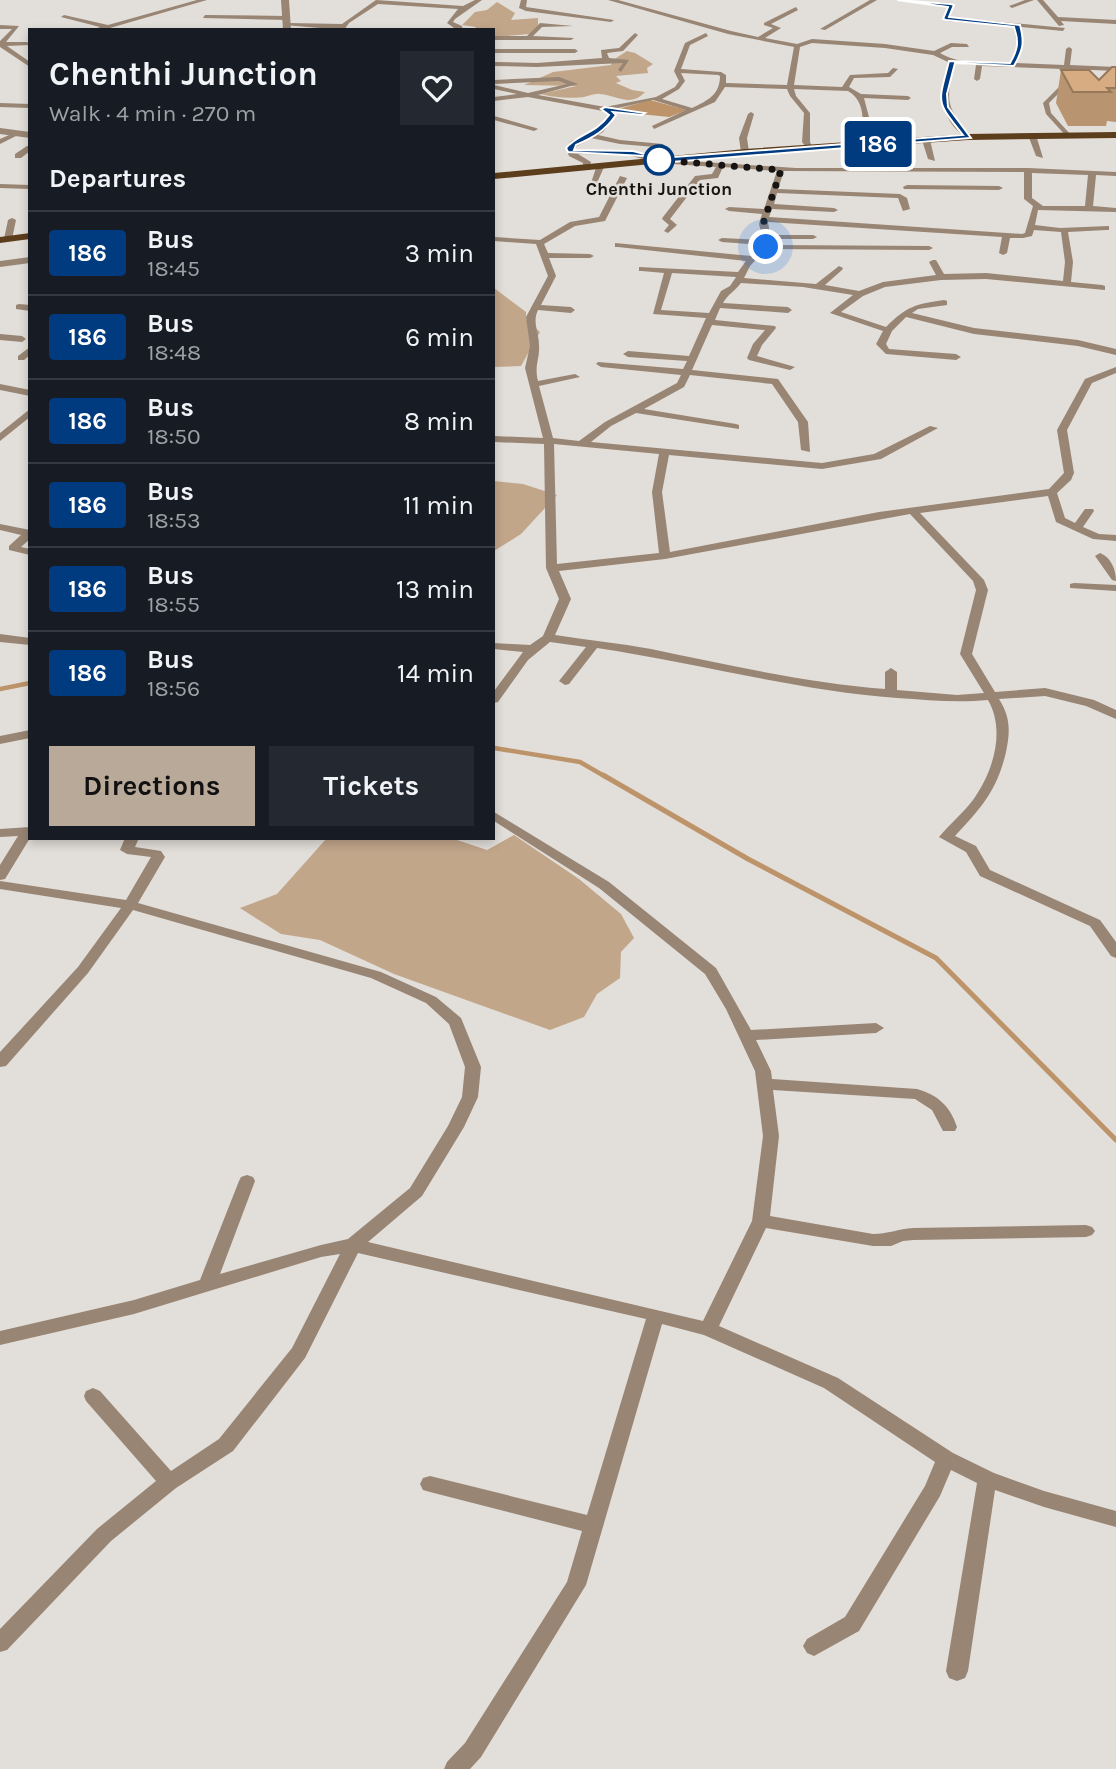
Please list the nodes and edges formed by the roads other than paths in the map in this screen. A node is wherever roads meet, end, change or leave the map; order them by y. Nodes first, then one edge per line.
1 (204, 0) edge
2 (285, 0) edge
3 (479, 0) edge
4 (524, 0) edge
5 (611, 0) edge
6 (645, 0) edge
7 (874, 0) edge
8 (900, 0) edge
9 (1031, 0) edge
10 (1040, 0) edge
11 (378, 1) edge
12 (921, 1) edge
13 (630, 4) junction
14 (1012, 5) dead end
15 (462, 8) junction
16 (796, 9) dead end
17 (64, 17) dead end
18 (205, 17) dead end
19 (1056, 19) junction
20 (611, 20) dead end
21 (1116, 22) edge
22 (287, 24) edge
23 (1017, 25) junction
24 (108, 26) junction
25 (570, 26) dead end
26 (0, 27) edge
27 (102, 28) edge
28 (342, 28) edge
29 (460, 28) edge
30 (823, 29) dead end
31 (635, 34) dead end
32 (706, 35) dead end
33 (530, 36) junction
34 (495, 38) edge
35 (571, 38) dead end
36 (760, 38) junction
37 (1, 44) edge
38 (27, 44) dead end
39 (926, 45) dead end
40 (797, 46) junction
41 (967, 46) dead end
42 (1069, 49) dead end
43 (495, 51) edge
44 (575, 51) dead end
45 (918, 51) junction
46 (10, 52) junction
47 (935, 53) junction
48 (0, 54) edge
49 (606, 60) junction
50 (953, 61) junction
51 (28, 64) edge
52 (495, 64) edge
53 (979, 64) junction
54 (1012, 65) junction
55 (1069, 68) junction
56 (895, 69) dead end
57 (1116, 69) edge
58 (621, 70) dead end
59 (678, 73) junction
60 (977, 79) dead end
61 (495, 85) edge
62 (495, 85) edge
63 (723, 85) junction
64 (790, 88) junction
65 (845, 89) junction
66 (528, 95) junction
67 (858, 96) junction
68 (908, 98) dead end
69 (495, 99) edge
70 (657, 99) junction
71 (0, 105) edge
72 (28, 106) edge
73 (605, 109) junction
74 (692, 110) junction
75 (642, 113) dead end
76 (751, 114) dead end
77 (495, 118) edge
78 (654, 127) dead end
79 (534, 129) dead end
80 (0, 131) edge
81 (18, 133) junction
82 (28, 135) edge
83 (1032, 135) junction
84 (1067, 135) junction
85 (1116, 135) edge
86 (592, 136) junction
87 (968, 137) junction
88 (926, 140) junction
89 (0, 142) edge
90 (865, 145) junction
91 (663, 146) dead end
92 (28, 149) edge
93 (809, 149) junction
94 (571, 152) junction
95 (745, 152) junction
96 (18, 156) dead end
97 (1040, 156) dead end
98 (932, 159) dead end
99 (659, 160) junction
100 (721, 164) junction
101 (600, 167) junction
102 (586, 168) junction
103 (781, 170) junction
104 (943, 170) junction
105 (1028, 170) junction
106 (1092, 174) junction
107 (1116, 174) edge
108 (495, 176) edge
109 (623, 178) dead end
110 (594, 181) dead end
111 (0, 186) edge
112 (19, 187) junction
113 (28, 187) edge
114 (907, 187) dead end
115 (948, 187) junction
116 (999, 188) dead end
117 (773, 191) junction
118 (22, 197) dead end
119 (1040, 207) junction
120 (1089, 208) junction
121 (729, 209) dead end
122 (906, 209) dead end
123 (834, 210) dead end
124 (1116, 210) edge
125 (766, 216) junction
126 (12, 220) dead end
127 (1030, 227) junction
128 (1106, 228) dead end
129 (1064, 229) junction
130 (668, 231) dead end
131 (1006, 235) junction
132 (28, 236) edge
133 (813, 237) dead end
134 (4, 239) edge
135 (495, 239) edge
136 (722, 240) dead end
137 (541, 242) junction
138 (767, 242) junction
139 (618, 245) dead end
140 (929, 248) dead end
141 (1003, 253) dead end
142 (544, 255) junction
143 (590, 256) dead end
144 (753, 259) junction
145 (28, 260) edge
146 (933, 262) dead end
147 (0, 265) edge
148 (839, 268) dead end
149 (642, 270) dead end
150 (668, 273) junction
151 (941, 277) junction
152 (740, 278) junction
153 (1067, 284) junction
154 (819, 286) junction
155 (1102, 288) dead end
156 (860, 294) junction
157 (944, 303) dead end
158 (717, 305) junction
159 (19, 307) dead end
160 (535, 307) junction
161 (28, 308) edge
162 (571, 310) dead end
163 (788, 310) dead end
164 (904, 314) junction
165 (710, 319) junction
166 (888, 330) junction
167 (0, 337) edge
168 (26, 339) edge
169 (28, 352) edge
170 (1116, 352) edge
171 (628, 354) dead end
172 (956, 357) dead end
173 (21, 358) dead end
174 (692, 359) junction
175 (601, 364) dead end
176 (790, 367) dead end
177 (1116, 370) edge
178 (685, 372) junction
179 (575, 377) dead end
180 (534, 384) junction
181 (0, 387) edge
182 (28, 393) edge
183 (634, 410) junction
184 (28, 414) edge
185 (736, 427) dead end
186 (933, 428) dead end
187 (0, 438) edge
188 (495, 439) edge
189 (550, 441) junction
190 (580, 445) junction
191 (806, 450) dead end
192 (665, 451) junction
193 (1052, 492) junction
194 (912, 510) junction
195 (1088, 511) dead end
196 (0, 527) edge
197 (1077, 528) junction
198 (28, 533) edge
199 (28, 534) edge
200 (1116, 538) edge
201 (28, 552) edge
202 (665, 556) junction
203 (1100, 556) dead end
204 (552, 568) junction
205 (1116, 578) edge
206 (1074, 586) dead end
207 (1116, 588) edge
208 (0, 638) edge
209 (548, 638) junction
210 (28, 642) edge
211 (594, 644) junction
212 (495, 646) edge
213 (530, 649) junction
214 (891, 672) dead end
215 (565, 681) dead end
216 (891, 693) junction
217 (495, 697) edge
218 (991, 698) junction
219 (1116, 715) edge
220 (28, 734) edge
221 (0, 740) edge
222 (495, 817) edge
223 (0, 832) edge
224 (131, 840) edge
225 (0, 876) edge
226 (0, 885) edge
227 (130, 905) junction
228 (1116, 953) edge
229 (876, 1028) dead end
230 (746, 1035) junction
231 (3, 1055) edge
232 (765, 1084) junction
233 (949, 1127) dead end
234 (247, 1181) dead end
235 (761, 1221) junction
236 (1086, 1231) dead end
237 (353, 1245) junction
238 (208, 1286) junction
239 (656, 1315) junction
240 (708, 1329) junction
241 (0, 1338) edge
242 (93, 1396) dead end
243 (946, 1459) junction
244 (987, 1479) junction
245 (169, 1482) junction
246 (430, 1484) dead end
247 (1116, 1519) edge
248 (593, 1525) junction
249 (0, 1643) edge
250 (814, 1646) dead end
251 (957, 1671) dead end
252 (454, 1769) edge

1 - 24 street
2 - 22 street
3 - 15 street
4 - 20 street
5 - 13 street
6 - 13 street
7 - 30 street
8 - 12 street
9 - 14 street
10 - 19 street
11 - 15 street
11 - 28 street
12 - 23 street
13 - 36 street
15 - 29 street
16 - 36 street
17 - 24 street
18 - 22 street
19 - 21 street
19 - 23 street
22 - 28 street
23 - 54 street
24 - 27 street
25 - 33 street
26 - 37 street
31 - 49 street
32 - 59 street
33 - 34 street
33 - 35 street
36 - 40 street
37 - 38 street
37 - 46 street
39 - 45 street
40 - 45 street
40 - 64 street
41 - 47 street
42 - 55 street
43 - 44 street
45 - 47 street
46 - 48 street
46 - 51 street
47 - 50 street
49 - 52 street
49 - 58 street
50 - 53 street
50 - 87 street
53 - 54 street
53 - 60 street
54 - 55 street
55 - 57 street
55 - 84 street
56 - 65 street
59 - 63 street
59 - 70 street
61 - 66 street
62 - 66 street
63 - 64 street
63 - 74 street
64 - 65 street
64 - 93 street
65 - 67 street
66 - 69 street
66 - 73 street
67 - 68 street
67 - 90 street
70 - 73 street
70 - 74 street
71 - 72 street
73 - 75 street
73 - 86 street
74 - 78 street
76 - 95 street
77 - 79 street
80 - 81 street
81 - 82 street
81 - 89 street
83 - 84 main road
83 - 87 main road
83 - 97 street
84 - 85 main road
86 - 91 street
86 - 94 street
87 - 88 main road
88 - 90 main road
88 - 98 street
90 - 93 main road
92 - 96 street
93 - 95 main road
94 - 99 street
94 - 102 street
95 - 99 main road
99 - 100 street
99 - 101 main road
100 - 103 street
100 - 130 street
101 - 102 main road
101 - 110 street
102 - 108 main road
103 - 104 street
103 - 117 street
104 - 105 street
104 - 115 street
105 - 106 street
105 - 119 street
106 - 107 street
106 - 120 street
109 - 137 street
111 - 112 street
112 - 113 street
112 - 118 street
114 - 115 street
115 - 116 street
117 - 122 street
117 - 125 street
119 - 120 street
119 - 127 street
120 - 124 street
121 - 125 street
123 - 125 street
125 - 131 street
125 - 138 street
126 - 134 street
127 - 129 street
127 - 131 street
128 - 129 street
129 - 153 street
131 - 141 street
132 - 134 main road
133 - 138 street
135 - 137 street
136 - 138 street
137 - 142 street
138 - 140 street
138 - 144 street
139 - 144 street
142 - 143 street
142 - 160 street
144 - 152 street
145 - 147 street
146 - 151 street
148 - 154 street
149 - 150 street
150 - 152 street
150 - 165 street
151 - 153 street
151 - 156 street
152 - 154 street
152 - 158 street
153 - 155 street
154 - 156 street
156 - 166 street
157 - 164 street
158 - 163 street
158 - 165 street
159 - 161 street
160 - 162 street
160 - 180 street
164 - 166 street
164 - 170 street
165 - 174 street
165 - 176 street
166 - 172 street
167 - 168 street
169 - 173 street
171 - 174 street
174 - 178 street
175 - 178 street
177 - 193 street
178 - 183 street
178 - 191 street
179 - 180 street
180 - 189 street
181 - 182 street
183 - 185 street
183 - 190 street
184 - 187 street
186 - 192 street
188 - 189 street
189 - 190 street
189 - 204 street
190 - 192 street
192 - 202 street
193 - 194 street
193 - 197 street
194 - 202 street
194 - 218 street
195 - 197 street
196 - 198 street
197 - 200 street
199 - 201 street
202 - 204 street
203 - 205 street
204 - 209 street
206 - 207 street
208 - 210 street
209 - 211 street
209 - 213 street
211 - 215 street
211 - 216 street
212 - 213 street
213 - 217 street
214 - 216 street
216 - 218 street
218 - 219 street
218 - 228 street
220 - 221 street
222 - 230 street
223 - 225 street
224 - 227 street
226 - 227 street
227 - 231 street
227 - 237 street
229 - 230 street
230 - 232 street
232 - 233 street
232 - 235 street
234 - 238 street
235 - 236 street
235 - 240 street
237 - 238 street
237 - 239 street
237 - 245 street
238 - 241 street
239 - 240 street
239 - 248 street
240 - 243 street
242 - 245 street
243 - 244 street
243 - 250 street
244 - 247 street
244 - 251 street
245 - 249 street
246 - 248 street
248 - 252 street

